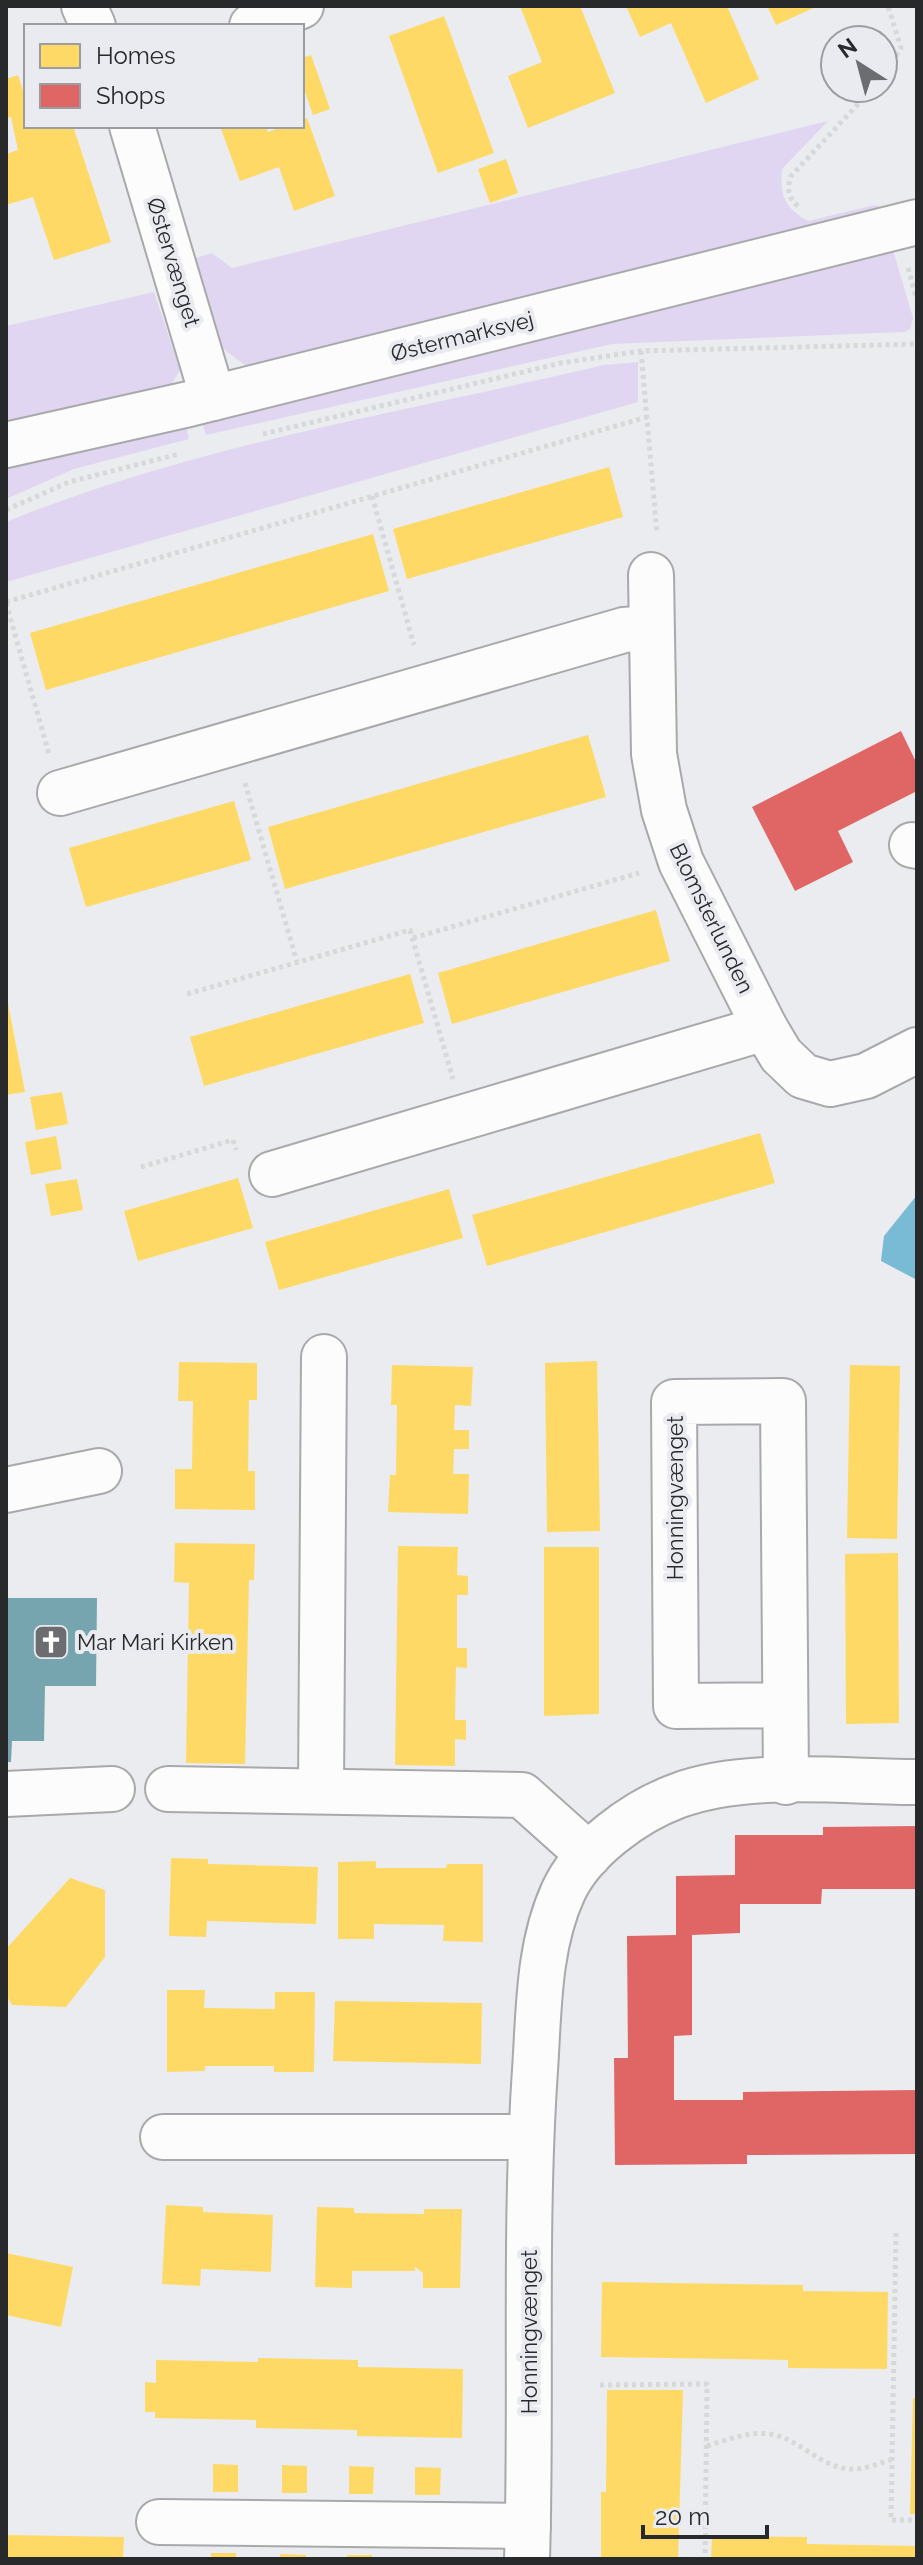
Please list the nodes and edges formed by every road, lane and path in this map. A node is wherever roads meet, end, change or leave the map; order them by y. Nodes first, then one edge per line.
1 (301, 6) edge
2 (257, 24) edge
3 (133, 128) edge
4 (917, 222) edge
5 (917, 344) edge
6 (641, 351) junction
7 (213, 398) junction
8 (647, 417) junction
9 (259, 435) dead end
10 (6, 445) edge
11 (184, 453) dead end
12 (372, 496) junction
13 (6, 510) edge
14 (651, 575) joint
15 (6, 603) edge
16 (651, 628) junction
17 (426, 687) junction
18 (234, 742) junction
19 (60, 793) joint
20 (681, 861) junction
21 (413, 938) junction
22 (297, 962) junction
23 (187, 994) dead end
24 (765, 1028) junction
25 (917, 1050) edge
26 (464, 1116) junction
27 (141, 1167) dead end
28 (272, 1174) joint
29 (324, 1357) dead end
30 (99, 1471) dead end
31 (6, 1490) edge
32 (785, 1705) junction
33 (786, 1782) junction
34 (917, 1782) edge
35 (112, 1789) dead end
36 (168, 1789) dead end
37 (321, 1791) junction
38 (6, 1794) edge
39 (589, 1855) junction
40 (163, 2137) dead end
41 (531, 2137) junction
42 (896, 2233) dead end
43 (600, 2385) dead end
44 (707, 2446) junction
45 (891, 2460) junction
46 (917, 2520) edge
47 (159, 2522) dead end
48 (528, 2542) edge
49 (705, 2559) edge

1 - 2 street
3 - 7 street, Østervænget
4 - 7 street, Østermarksvej
5 - 6 path
6 - 8 path
6 - 9 path
7 - 10 street, Østermarksvej
8 - 12 path
8 - 14 path
11 - 13 path
12 - 15 path
12 - 17 path
14 - 16 street, Blomsterlunden
15 - 19 path
16 - 17 street
16 - 20 street, Blomsterlunden
17 - 18 street
18 - 19 street
18 - 22 path
20 - 21 path
20 - 24 street, Blomsterlunden
21 - 22 path
21 - 26 path
22 - 23 path
24 - 25 street, Blomsterlunden
24 - 26 street
26 - 28 street
27 - 28 path
29 - 37 street
30 - 31 street
32 - 32 street, Honningvænget
32 - 33 street, Honningvænget
33 - 34 street, Honningvænget
33 - 39 street, Honningvænget
35 - 38 street
36 - 37 street
37 - 39 street
39 - 41 street, Honningvænget
40 - 41 street
41 - 48 street, Honningvænget
42 - 45 path
43 - 44 path
44 - 45 path
44 - 49 path
45 - 46 path
47 - 48 street, Honningvænget

